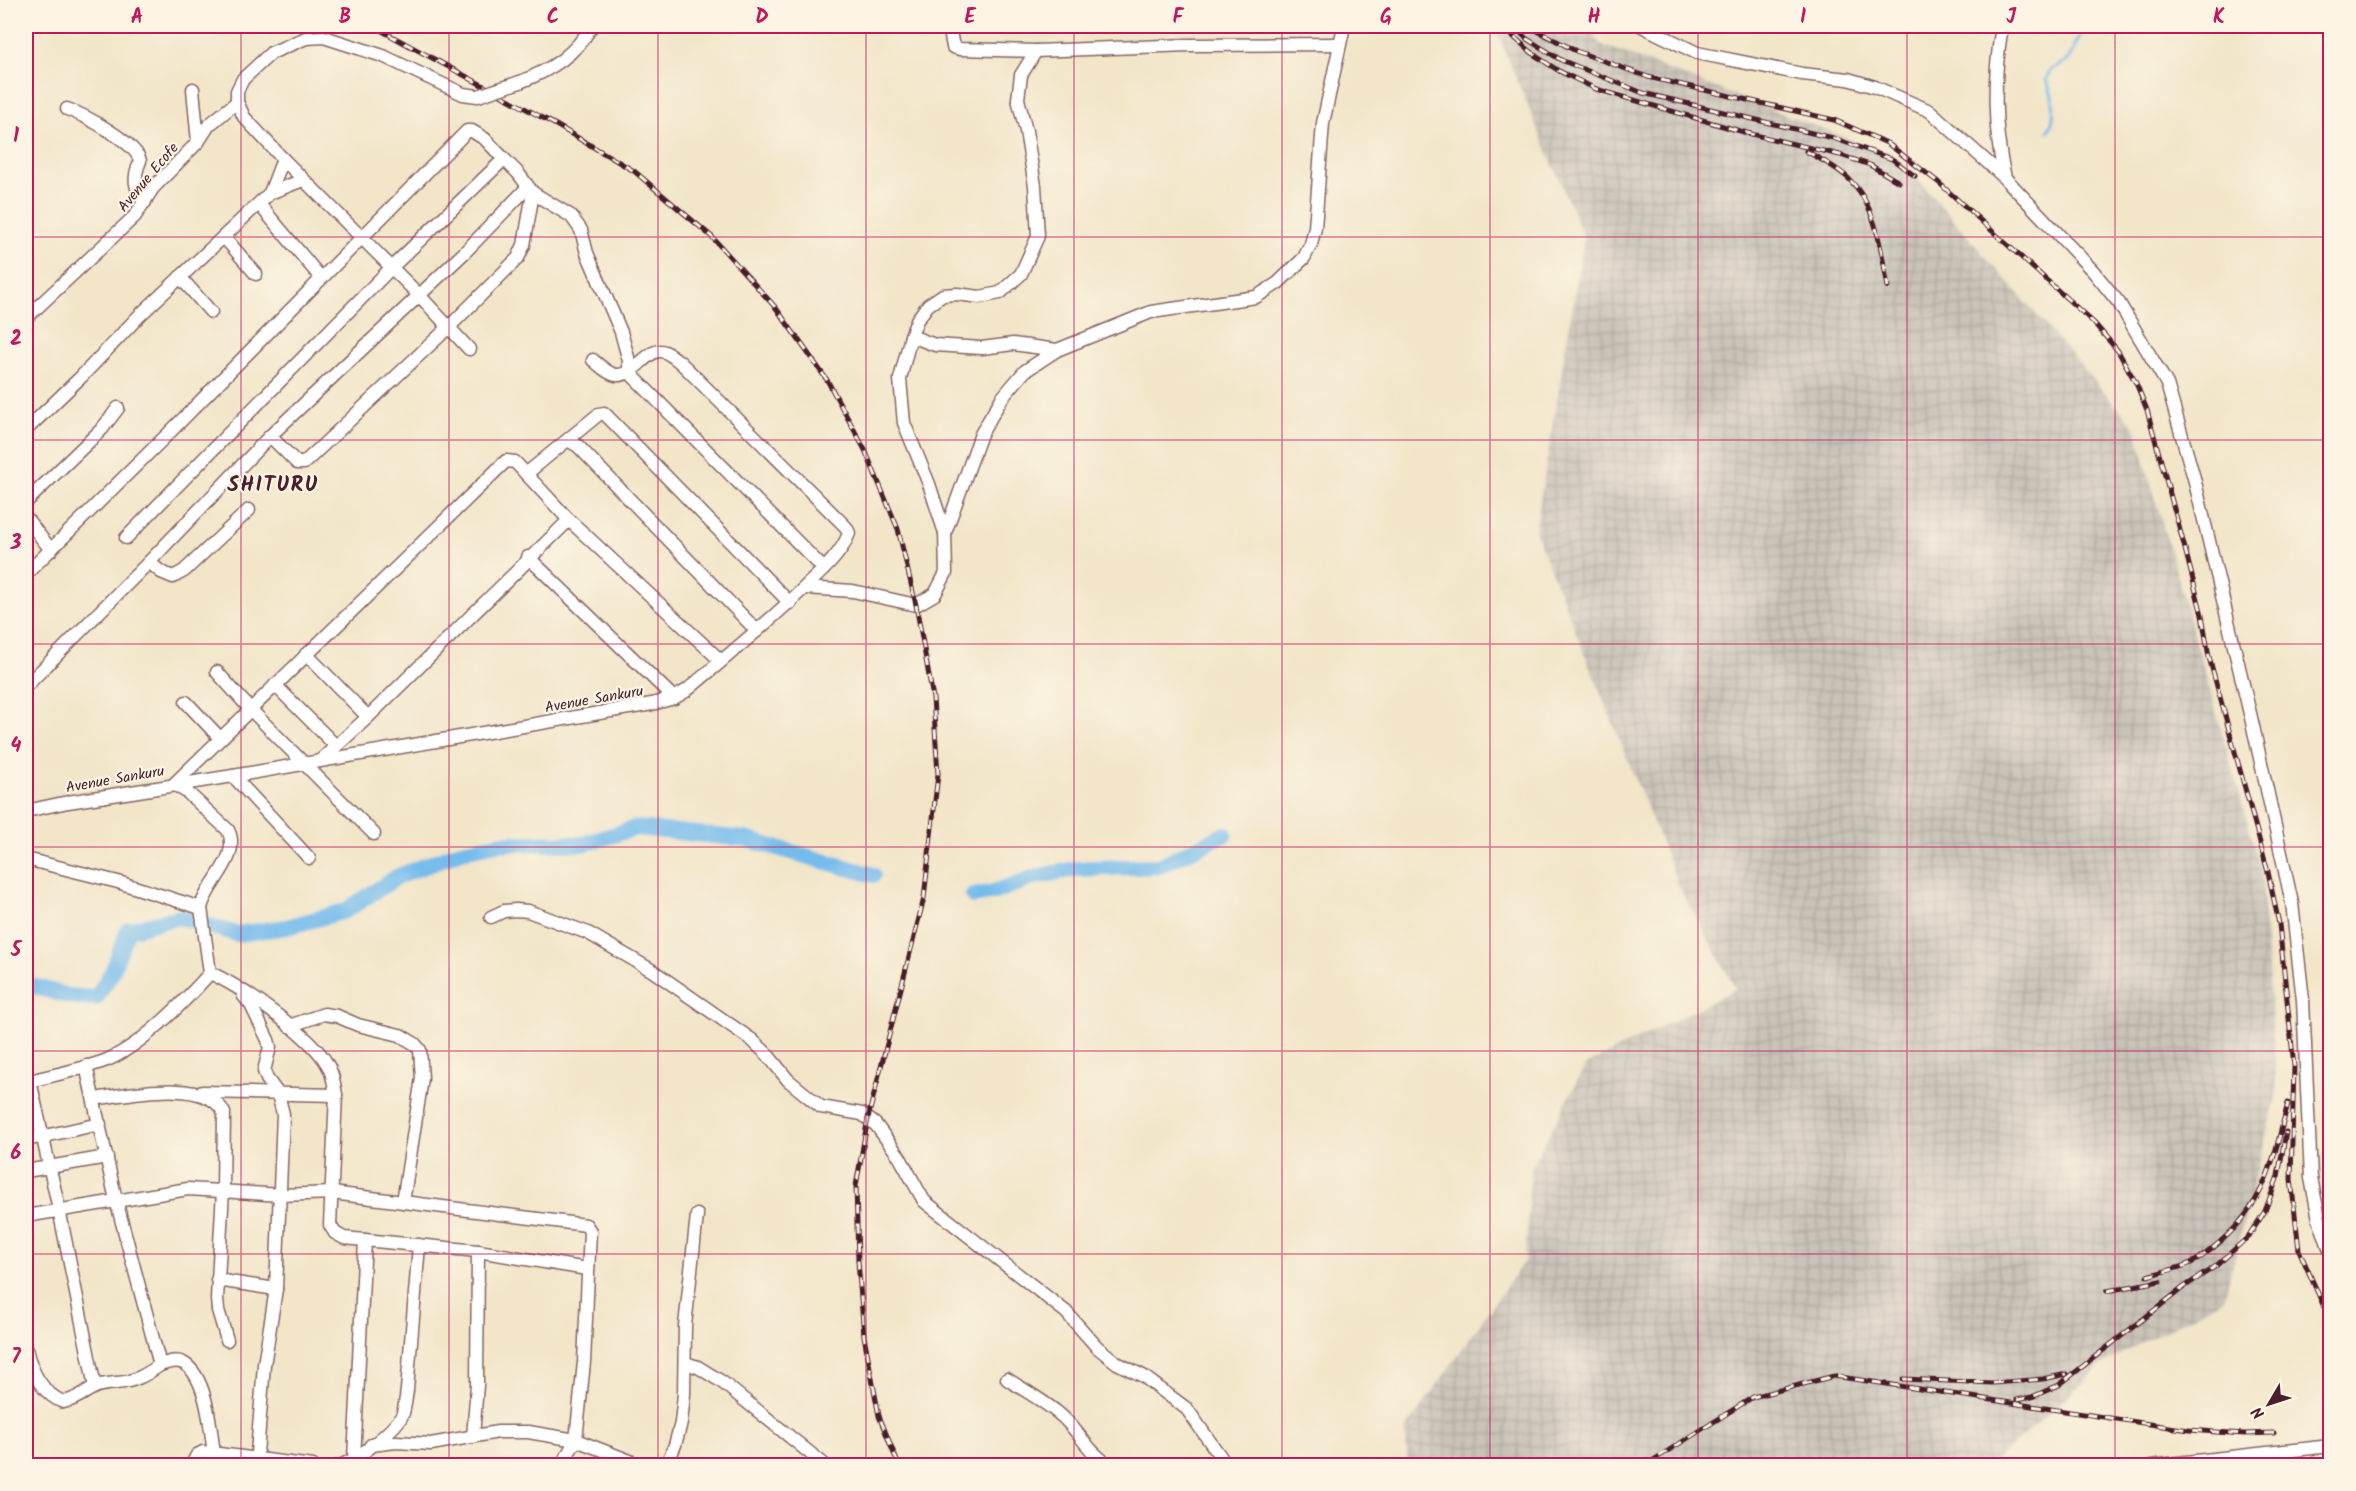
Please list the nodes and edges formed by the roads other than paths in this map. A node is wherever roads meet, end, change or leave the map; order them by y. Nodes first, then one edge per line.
1 (592, 26) edge
2 (950, 26) edge
3 (1344, 26) edge
4 (1642, 26) edge
5 (2002, 26) edge
6 (1338, 44) junction
7 (1036, 51) junction
8 (193, 89) dead end
9 (237, 102) junction
10 (67, 109) dead end
11 (198, 142) junction
12 (502, 157) junction
13 (282, 159) junction
14 (2005, 178) junction
15 (303, 180) junction
16 (530, 190) junction
17 (270, 193) junction
18 (145, 202) junction
19 (259, 204) junction
20 (224, 237) junction
21 (362, 239) junction
22 (392, 267) junction
23 (256, 274) dead end
24 (180, 277) junction
25 (321, 278) junction
26 (419, 295) junction
27 (211, 312) dead end
28 (26, 318) edge
29 (450, 326) junction
30 (911, 336) junction
31 (469, 349) dead end
32 (1057, 350) junction
33 (592, 360) dead end
34 (629, 372) junction
35 (118, 408) dead end
36 (26, 430) edge
37 (270, 436) junction
38 (568, 440) junction
39 (526, 474) junction
40 (26, 502) edge
41 (249, 510) dead end
42 (26, 518) edge
43 (569, 520) junction
44 (945, 533) junction
45 (126, 538) dead end
46 (51, 550) junction
47 (528, 557) junction
48 (149, 562) junction
49 (824, 569) junction
50 (26, 574) edge
51 (805, 588) junction
52 (790, 603) junction
53 (757, 631) junction
54 (306, 654) junction
55 (721, 661) junction
56 (217, 672) dead end
57 (275, 685) junction
58 (26, 686) edge
59 (674, 698) junction
60 (186, 702) dead end
61 (251, 710) junction
62 (368, 717) junction
63 (220, 738) junction
64 (336, 746) junction
65 (320, 761) junction
66 (303, 764) junction
67 (233, 776) junction
68 (174, 784) junction
69 (26, 811) edge
70 (374, 834) dead end
71 (309, 858) dead end
72 (26, 859) edge
73 (201, 908) junction
74 (491, 917) dead end
75 (210, 973) junction
76 (225, 980) junction
77 (289, 1026) junction
78 (86, 1066) junction
79 (28, 1081) edge
80 (186, 1091) junction
81 (278, 1094) junction
82 (336, 1095) junction
83 (94, 1099) junction
84 (100, 1124) junction
85 (43, 1136) junction
86 (26, 1140) edge
87 (107, 1156) junction
88 (49, 1166) junction
89 (26, 1171) edge
90 (223, 1190) junction
91 (332, 1193) junction
92 (281, 1195) junction
93 (116, 1200) junction
94 (403, 1202) junction
95 (59, 1209) junction
96 (697, 1215) dead end
97 (26, 1216) edge
98 (365, 1240) junction
99 (418, 1245) junction
100 (2331, 1250) edge
101 (478, 1251) junction
102 (587, 1269) junction
103 (217, 1280) junction
104 (276, 1289) junction
105 (227, 1340) dead end
106 (26, 1349) edge
107 (685, 1363) junction
108 (160, 1365) junction
109 (1006, 1379) dead end
110 (95, 1387) junction
111 (473, 1437) junction
112 (576, 1440) junction
113 (371, 1446) junction
114 (2331, 1446) edge
115 (214, 1455) junction
116 (354, 1459) junction
117 (257, 1463) edge
118 (191, 1466) edge
119 (313, 1466) edge
120 (339, 1466) edge
121 (561, 1466) edge
122 (643, 1466) edge
123 (666, 1466) edge
124 (826, 1466) edge
125 (1112, 1466) edge
126 (1227, 1466) edge
127 (2151, 1466) edge

1 - 9 street, bridge
2 - 7 street
3 - 6 street
4 - 14 street
5 - 14 street
6 - 7 street
6 - 32 street
7 - 30 street
8 - 11 street
9 - 11 street, Avenue Ecofe
9 - 13 street
10 - 18 street
11 - 18 street, Avenue Ecofe
12 - 16 street
12 - 21 street
12 - 22 street
13 - 15 street
13 - 17 street
14 - 100 street
15 - 17 street
15 - 21 street
16 - 26 street
16 - 29 street
16 - 34 street
17 - 19 street
18 - 28 street, Avenue Ecofe
19 - 20 street
19 - 25 street
20 - 23 street
20 - 24 street
21 - 22 street
21 - 25 street
22 - 26 street
22 - 45 street
24 - 27 street
24 - 36 street
25 - 46 street
26 - 29 street
26 - 37 street
29 - 31 street
29 - 37 street
30 - 32 street
30 - 44 street
32 - 44 street
33 - 34 street
34 - 49 street
34 - 49 street, Avenue Sankuru
35 - 40 street
37 - 48 street
38 - 39 street
38 - 52 street
38 - 53 street
39 - 43 street
39 - 54 street
41 - 48 street
42 - 46 street
43 - 47 street
43 - 55 street
44 - 51 street
46 - 50 street
47 - 59 street
47 - 62 street
48 - 58 street
49 - 51 street, Avenue Sankuru
51 - 52 street, Avenue Sankuru
52 - 53 street, Avenue Sankuru
53 - 55 street, Avenue Sankuru
54 - 57 street
54 - 62 street
55 - 59 street, Avenue Sankuru
56 - 61 street
57 - 61 street
57 - 64 street
59 - 65 street, Avenue Sankuru
60 - 63 street
61 - 63 street
61 - 66 street
62 - 64 street
63 - 68 street
64 - 65 street
65 - 66 street, Avenue Sankuru
66 - 67 street, Avenue Sankuru
66 - 70 street
67 - 68 street, Avenue Sankuru
67 - 71 street
68 - 69 street, Avenue Sankuru
68 - 73 street
72 - 73 street
73 - 75 street
74 - 126 street
75 - 76 street
75 - 78 street
76 - 77 street
76 - 81 street
77 - 82 street
77 - 94 street
78 - 79 street
78 - 83 street
79 - 85 street
80 - 81 street
80 - 83 street
80 - 90 street
81 - 82 street
81 - 92 street
82 - 91 street
83 - 84 street
84 - 85 street
84 - 87 street
85 - 86 street
85 - 88 street
87 - 88 street
87 - 93 street
88 - 89 street
88 - 95 street
90 - 92 street
90 - 93 street
90 - 103 street
91 - 92 street
91 - 94 street
91 - 98 street
92 - 104 street
93 - 95 street
93 - 108 street
94 - 102 street
95 - 97 street
95 - 110 street
96 - 107 street
98 - 99 street
98 - 116 street
99 - 101 street
99 - 113 street
101 - 102 street
101 - 111 street
102 - 112 street
103 - 104 street
103 - 105 street
104 - 117 street
106 - 110 street
107 - 123 street
107 - 124 street
108 - 110 street
108 - 115 street
109 - 125 street
111 - 112 street
111 - 113 street
112 - 121 street
112 - 122 street
113 - 116 street
114 - 127 street
115 - 117 street
115 - 118 street
116 - 120 street
117 - 119 street

